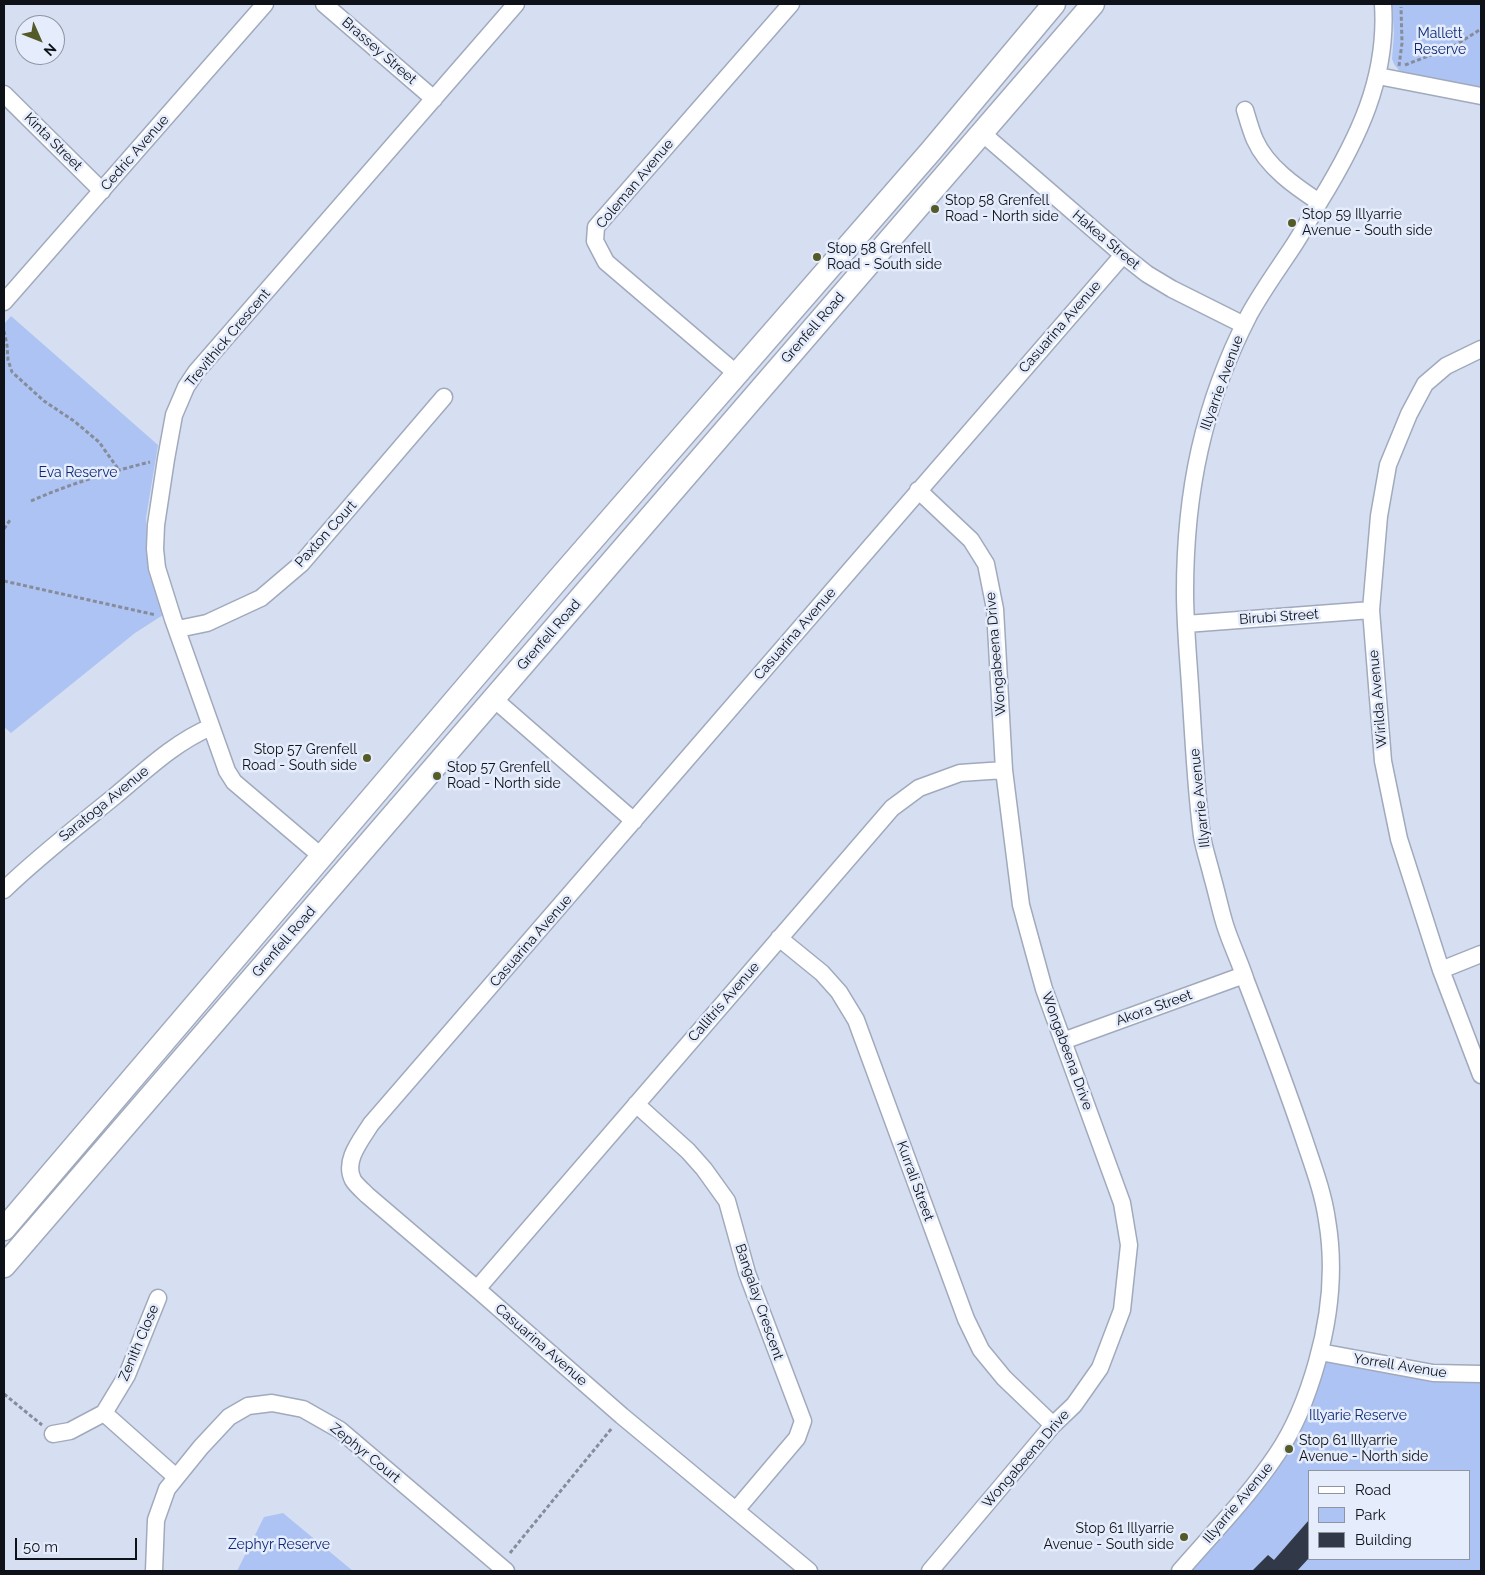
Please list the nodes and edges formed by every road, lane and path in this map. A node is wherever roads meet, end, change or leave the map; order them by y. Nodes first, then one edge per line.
1 (265, 4) edge
2 (324, 4) edge
3 (516, 4) edge
4 (791, 4) edge
5 (1054, 4) edge
6 (1093, 4) edge
7 (1383, 4) edge
8 (1400, 4) edge
9 (1481, 29) edge
10 (1397, 73) junction
11 (1378, 76) junction
12 (4, 94) edge
13 (1481, 96) edge
14 (434, 99) junction
15 (1245, 110) dead end
16 (982, 133) junction
17 (102, 191) junction
18 (1320, 202) junction
19 (1123, 255) junction
20 (4, 302) edge
21 (1244, 325) junction
22 (4, 331) edge
23 (1481, 349) edge
24 (737, 374) junction
25 (758, 392) junction
26 (444, 397) dead end
27 (166, 459) junction
28 (119, 470) junction
29 (918, 490) junction
30 (31, 501) dead end
31 (10, 520) dead end
32 (4, 529) edge
33 (4, 582) edge
34 (1371, 610) junction
35 (176, 624) junction
36 (1186, 624) junction
37 (472, 680) junction
38 (494, 699) junction
39 (211, 727) junction
40 (1004, 770) junction
41 (634, 821) junction
42 (321, 856) junction
43 (342, 874) junction
44 (4, 890) edge
45 (779, 938) junction
46 (1481, 954) edge
47 (1441, 970) junction
48 (1244, 975) junction
49 (1063, 1041) junction
50 (1481, 1075) edge
51 (636, 1104) junction
52 (4, 1229) edge
53 (4, 1266) edge
54 (477, 1289) junction
55 (158, 1298) dead end
56 (1320, 1352) junction
57 (1481, 1374) edge
58 (4, 1394) edge
59 (104, 1413) junction
60 (622, 1416) junction
61 (1053, 1425) junction
62 (53, 1434) joint
63 (176, 1477) junction
64 (736, 1510) junction
65 (503, 1568) edge
66 (154, 1571) edge
67 (809, 1571) edge
68 (930, 1571) edge
69 (1180, 1571) edge

1 - 17 street, Cedric Avenue
2 - 14 street, Brassey Street
3 - 14 street, Trevithick Crescent
4 - 24 street, Coleman Avenue
5 - 24 main road, Grenfell Road
6 - 16 main road, Grenfell Road
7 - 11 street, Illyarrie Avenue
8 - 10 path
9 - 10 path
10 - 11 street
10 - 13 street
11 - 18 street, Illyarrie Avenue
12 - 17 street, Kinta Street
14 - 27 street, Trevithick Crescent
15 - 18 street
16 - 19 street, Hakea Street
16 - 25 main road, Grenfell Road
17 - 20 street, Cedric Avenue
18 - 21 street, Illyarrie Avenue
19 - 21 street, Hakea Street
19 - 29 street, Casuarina Avenue
21 - 36 street, Illyarrie Avenue
22 - 28 path
23 - 34 street, Wirilda Avenue
24 - 25 main road
24 - 37 main road, Grenfell Road
25 - 38 main road, Grenfell Road
26 - 35 street, Paxton Court
27 - 28 path
27 - 35 street, Trevithick Crescent
28 - 30 path
29 - 40 street, Wongabeena Drive
29 - 41 street, Casuarina Avenue
31 - 32 path
33 - 35 path
34 - 36 street, Birubi Street
34 - 47 street, Wirilda Avenue
35 - 39 street, Trevithick Crescent
36 - 48 street, Illyarrie Avenue
37 - 38 main road
37 - 42 main road, Grenfell Road
38 - 41 street
38 - 43 main road, Grenfell Road
39 - 42 street, Trevithick Crescent
39 - 44 street, Saratoga Avenue
40 - 45 street, Callitris Avenue
40 - 49 street, Wongabeena Drive
41 - 54 street, Casuarina Avenue
42 - 43 main road
42 - 52 main road, Grenfell Road
43 - 53 main road, Grenfell Road
45 - 51 street, Callitris Avenue
45 - 61 street, Kurrali Street
46 - 47 street
47 - 50 street, Wirilda Avenue
48 - 49 street, Akora Street
48 - 56 street, Illyarrie Avenue
49 - 61 street, Wongabeena Drive
51 - 54 street, Callitris Avenue
51 - 64 street, Bangalay Crescent
54 - 60 street, Casuarina Avenue
55 - 59 street, Zenith Close
56 - 57 street, Yorrell Avenue
56 - 69 street, Illyarrie Avenue
58 - 62 path
59 - 62 street
59 - 63 street
60 - 64 street, Casuarina Avenue
60 - 65 path
61 - 68 street, Wongabeena Drive
63 - 65 street, Zephyr Court
63 - 66 street, Zephyr Court
64 - 67 street, Casuarina Avenue

